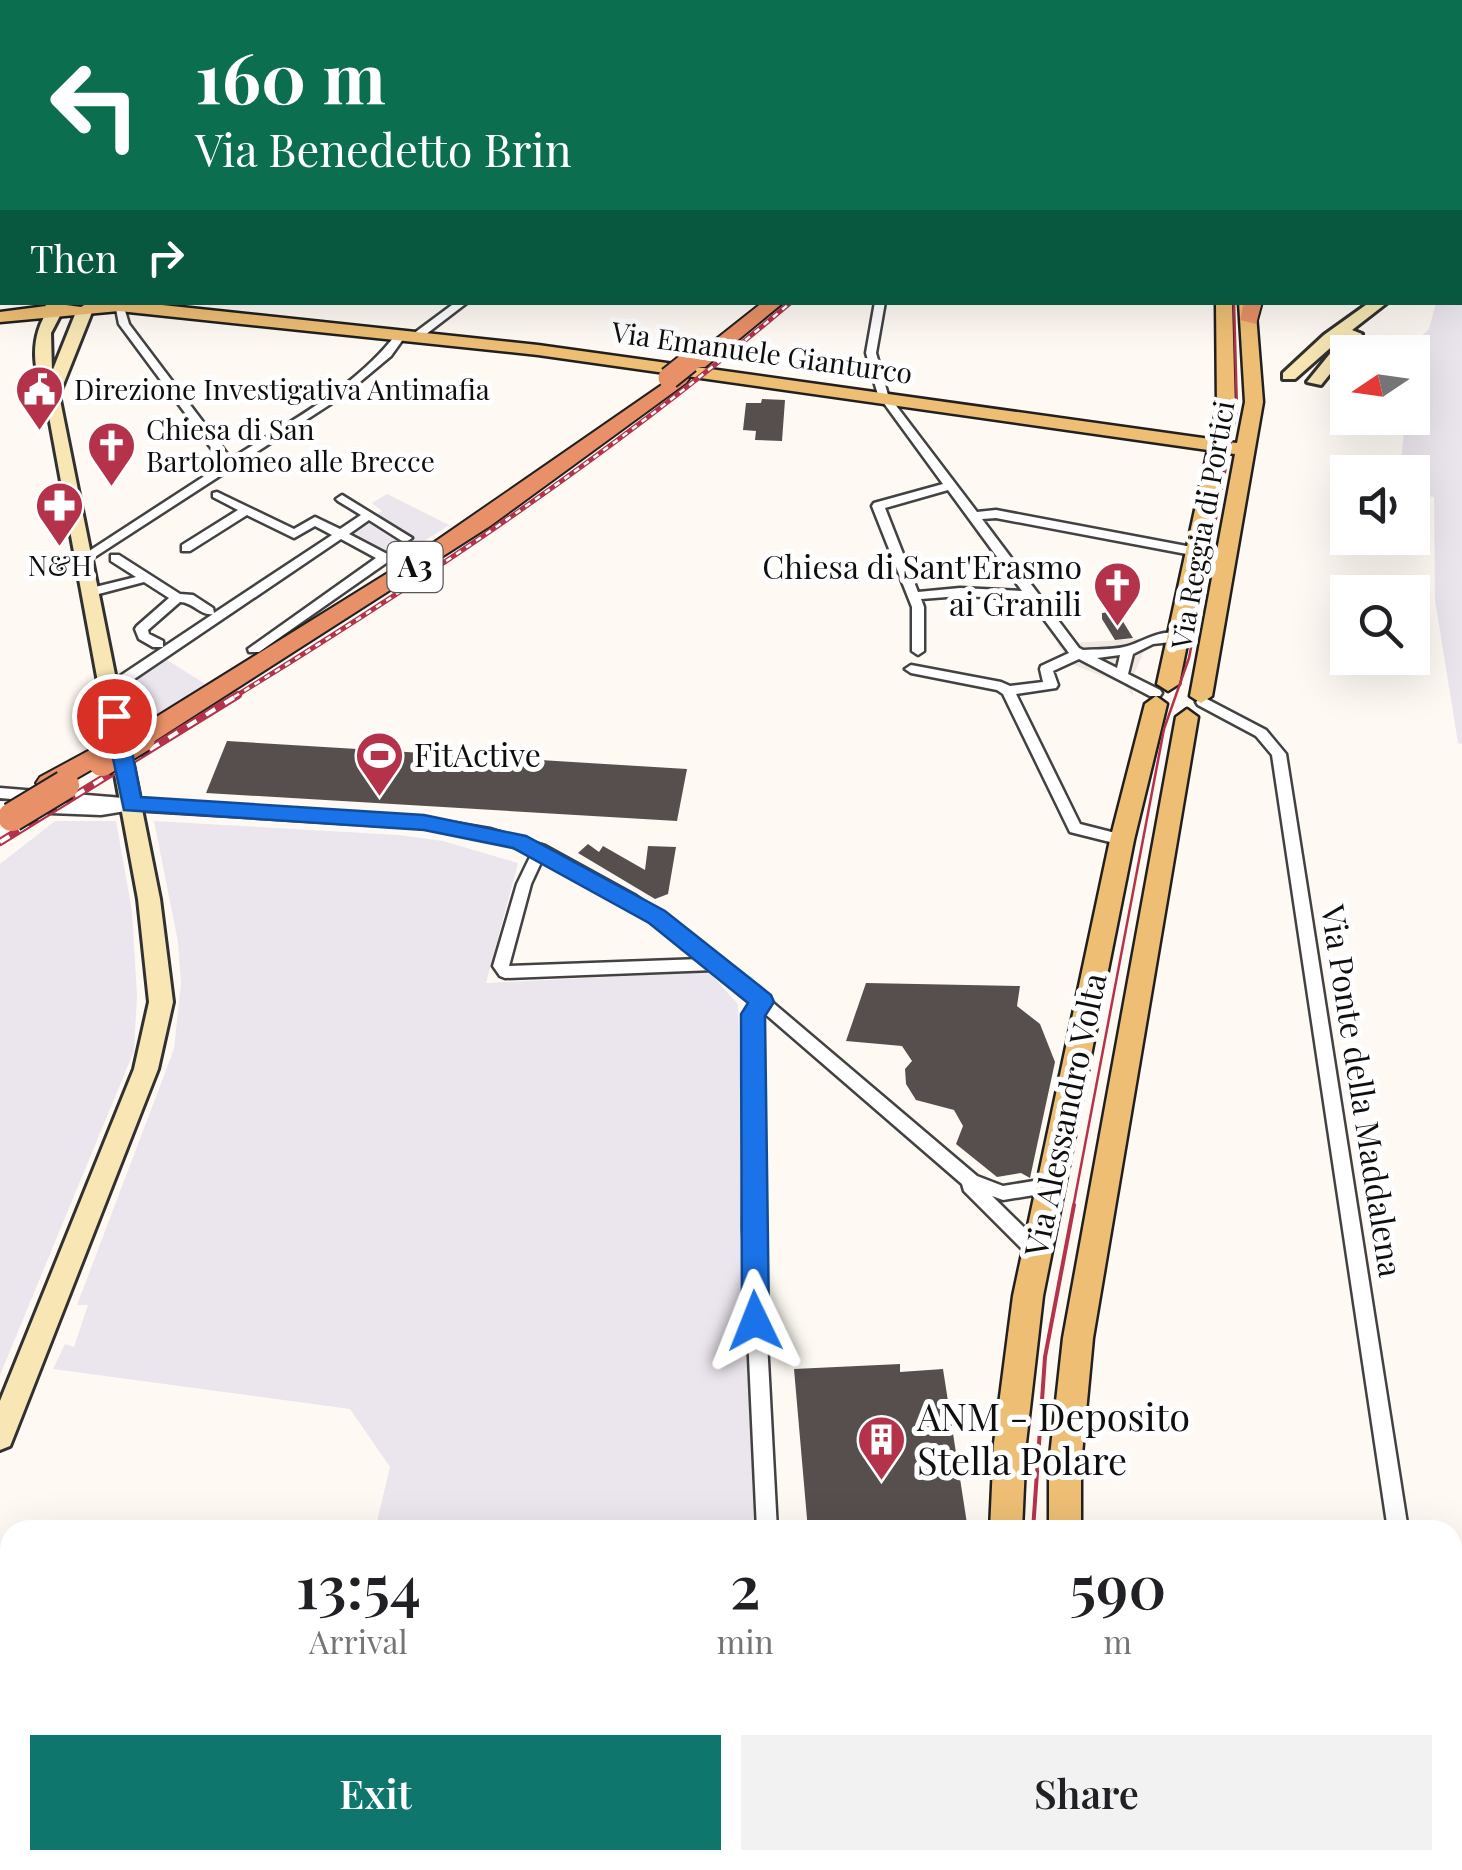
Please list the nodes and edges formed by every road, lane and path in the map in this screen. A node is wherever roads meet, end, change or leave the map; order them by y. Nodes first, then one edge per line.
1 (50, 305) edge
2 (459, 305) edge
3 (760, 305) edge
4 (771, 305) edge
5 (879, 305) edge
6 (1224, 305) edge
7 (1379, 305) edge
8 (1392, 305) edge
9 (102, 306) edge
10 (1250, 308) edge
11 (2, 317) edge
12 (1347, 333) junction
13 (409, 335) junction
14 (73, 343) junction
15 (40, 344) junction
16 (684, 370) junction
17 (1307, 381) junction
18 (50, 394) junction
19 (888, 399) junction
20 (1218, 446) junction
21 (1246, 450) junction
22 (229, 464) junction
23 (952, 485) junction
24 (217, 495) dead end
25 (342, 499) dead end
26 (246, 510) junction
27 (369, 515) junction
28 (976, 516) junction
29 (342, 534) junction
30 (406, 538) dead end
31 (186, 548) dead end
32 (1197, 552) junction
33 (115, 558) dead end
34 (84, 560) junction
35 (146, 578) junction
36 (91, 592) junction
37 (914, 596) junction
38 (1033, 596) junction
39 (177, 598) junction
40 (209, 611) dead end
41 (1180, 636) junction
42 (158, 644) dead end
43 (254, 648) dead end
44 (918, 650) dead end
45 (1126, 652) junction
46 (1078, 655) junction
47 (911, 669) dead end
48 (1122, 674) junction
49 (110, 689) junction
50 (1008, 691) junction
51 (1160, 694) junction
52 (1197, 705) junction
53 (132, 804) junction
54 (2, 810) edge
55 (1122, 840) junction
56 (540, 850) junction
57 (718, 964) junction
58 (762, 1002) junction
59 (957, 1172) junction
60 (1052, 1185) junction
61 (1038, 1253) junction
62 (0, 1436) edge
63 (767, 1520) edge
64 (1007, 1520) edge
65 (1065, 1520) edge
66 (1396, 1520) edge

1 - 9 main road, Via Emanuele Gianturco
1 - 11 main road
1 - 15 main road
2 - 13 street
3 - 16 highway, A3
4 - 16 highway, A3
5 - 19 street
6 - 20 main road, Via Reggia di Portici
7 - 12 main road
8 - 12 main road
9 - 13 main road, Via Emanuele Gianturco
9 - 14 main road
9 - 22 street
10 - 21 main road, Via Reggia di Portici
11 - 15 main road
12 - 17 main road
12 - 17 main road
12 - 17 main road
13 - 19 main road, Via Emanuele Gianturco
13 - 22 street
14 - 15 main road
14 - 18 main road
15 - 18 main road
16 - 54 highway, A3, bridge
18 - 34 main road
19 - 20 main road, Via Emanuele Gianturco
19 - 23 street
20 - 21 main road, Via Emanuele Gianturco
20 - 32 main road, Via Reggia di Portici
21 - 52 main road, Via Reggia di Portici
22 - 34 street
23 - 28 street
23 - 37 street
24 - 26 street
25 - 27 street
26 - 29 street
26 - 31 street
27 - 29 street
27 - 30 street
28 - 32 street
28 - 38 street
29 - 43 street
29 - 49 street
32 - 41 main road, Via Reggia di Portici
33 - 35 street
34 - 36 main road
35 - 36 street
35 - 39 street
36 - 49 main road
37 - 38 street
37 - 44 street
38 - 46 street
39 - 40 street
39 - 42 street
41 - 45 street
41 - 51 main road, Via Reggia di Portici
45 - 46 street
45 - 48 street
46 - 48 street
46 - 50 street
47 - 50 street
48 - 51 street
49 - 53 main road
50 - 55 street
51 - 52 main road
51 - 52 main road
51 - 55 main road, Via Alessandro Volta
52 - 65 main road, Via Alessandro Volta
52 - 66 street, Via Ponte della Maddalena
53 - 54 street
53 - 56 street
53 - 62 main road
55 - 60 main road, Via Alessandro Volta
56 - 57 street
56 - 57 street
57 - 58 street
58 - 59 street
58 - 63 street
59 - 60 street
59 - 61 street
60 - 61 main road, Via Alessandro Volta
61 - 64 main road, Via Alessandro Volta

